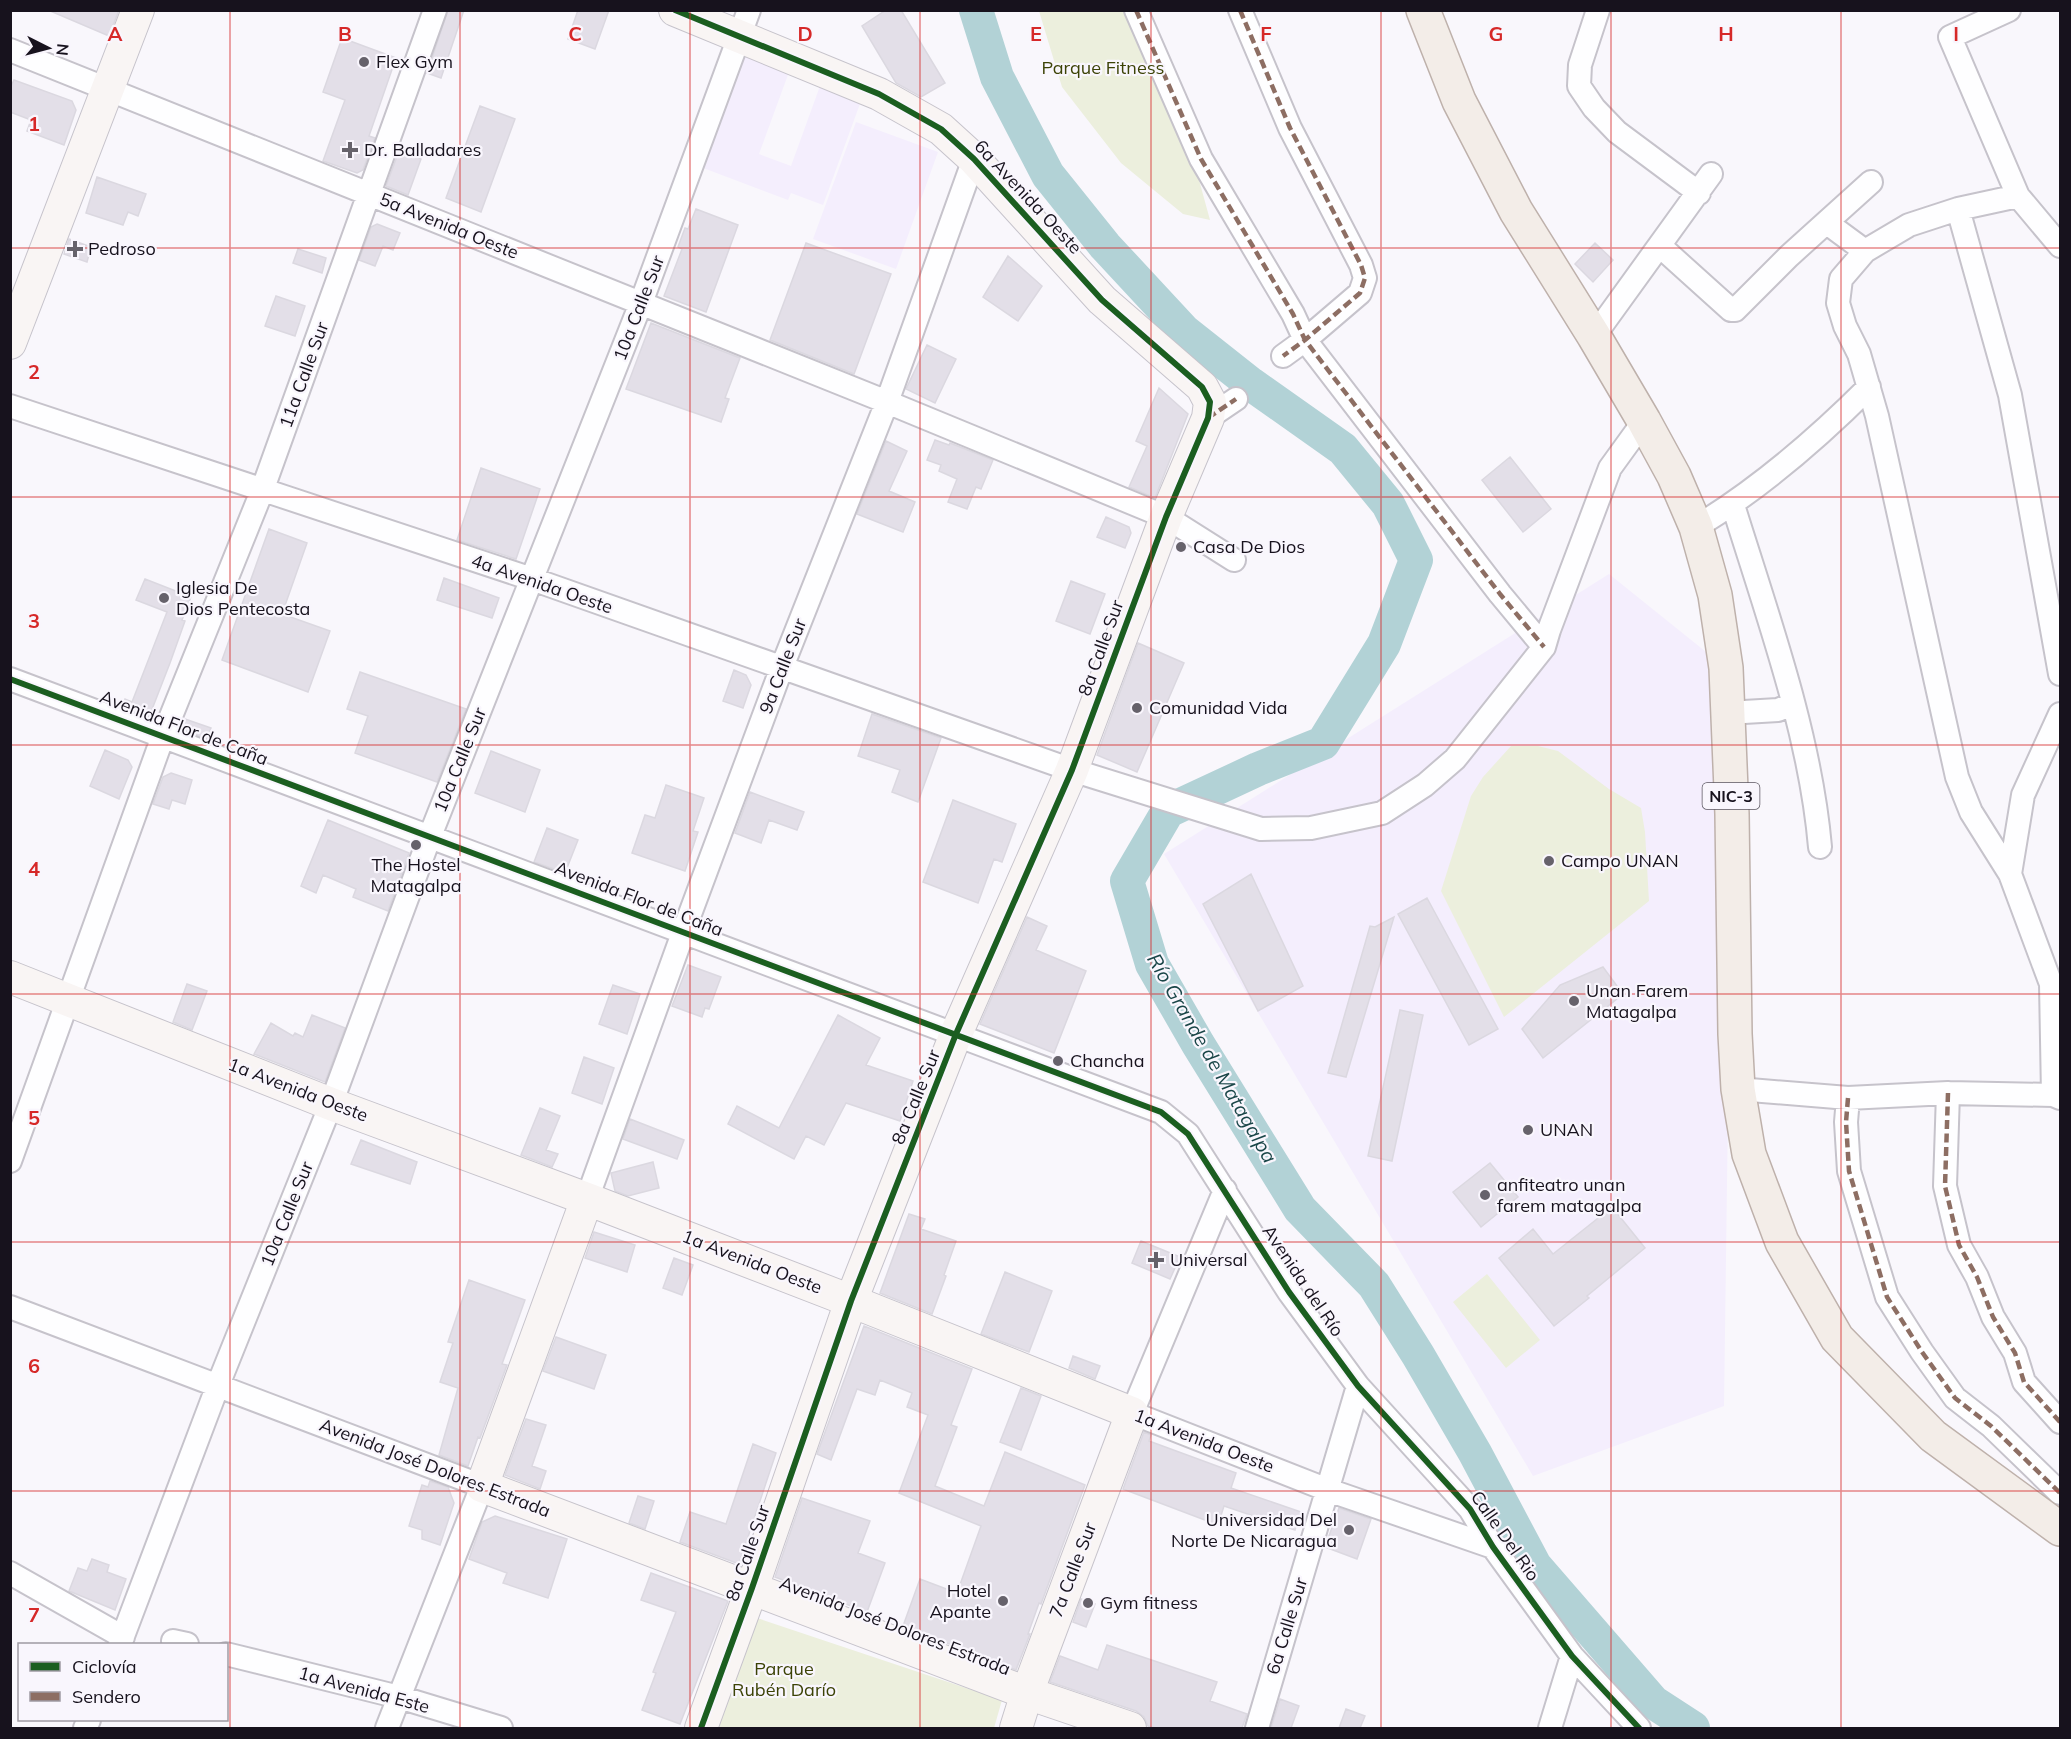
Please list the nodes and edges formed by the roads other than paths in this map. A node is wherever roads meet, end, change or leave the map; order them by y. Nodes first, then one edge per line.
1 (138, 10) edge
2 (435, 10) edge
3 (675, 10) edge
4 (1136, 10) edge
5 (1240, 10) edge
6 (1423, 10) edge
7 (1598, 10) edge
8 (2010, 10) edge
9 (744, 24) edge
10 (10, 50) edge
11 (109, 89) junction
12 (974, 159) junction
13 (1711, 174) dead end
14 (1871, 182) dead end
15 (1699, 193) junction
16 (369, 194) junction
17 (2018, 196) junction
18 (1958, 209) junction
19 (1827, 223) junction
20 (1660, 246) junction
21 (2061, 246) edge
22 (1865, 251) junction
23 (641, 303) junction
24 (1594, 336) junction
25 (1305, 340) junction
26 (10, 343) edge
27 (1283, 356) dead end
28 (1869, 387) junction
29 (1236, 399) dead end
30 (886, 402) junction
31 (10, 406) edge
32 (1208, 418) junction
33 (1644, 421) junction
34 (262, 491) junction
35 (1733, 505) junction
36 (1166, 518) junction
37 (1696, 527) junction
38 (1234, 560) dead end
39 (532, 579) junction
40 (1544, 647) junction
41 (782, 668) junction
42 (2061, 674) edge
43 (10, 679) edge
44 (1792, 704) junction
45 (1727, 712) junction
46 (2061, 714) edge
47 (163, 736) junction
48 (1071, 770) junction
49 (430, 837) junction
50 (1820, 847) dead end
51 (2010, 874) junction
52 (684, 932) junction
53 (10, 977) edge
54 (69, 1000) junction
55 (957, 1034) junction
56 (1738, 1089) junction
57 (1948, 1093) junction
58 (2057, 1097) edge
59 (1848, 1098) junction
60 (331, 1104) junction
61 (10, 1161) edge
62 (1225, 1190) junction
63 (587, 1199) junction
64 (851, 1301) junction
65 (10, 1307) edge
66 (218, 1386) junction
67 (1358, 1386) junction
68 (1132, 1413) junction
69 (2061, 1422) edge
70 (482, 1486) junction
71 (1328, 1490) junction
72 (2061, 1493) edge
73 (2061, 1528) edge
74 (1494, 1547) junction
75 (10, 1573) edge
76 (752, 1588) junction
77 (122, 1641) edge
78 (228, 1654) edge
79 (1572, 1656) junction
80 (1027, 1692) junction
81 (399, 1697) junction
82 (387, 1728) edge
83 (501, 1728) edge
84 (701, 1728) edge
85 (1016, 1728) edge
86 (1130, 1728) edge
87 (1257, 1728) edge
88 (1550, 1728) edge
89 (1639, 1728) edge

1 - 11 street
2 - 16 street, 11a Calle Sur
3 - 9 street, 6a Avenida Oeste
4 - 25 street
5 - 25 street
6 - 24 main road, NIC-3
7 - 15 street
8 - 17 street
9 - 12 street, 6a Avenida Oeste
9 - 23 street, 10a Calle Sur
10 - 11 street, 5a Avenida Oeste
11 - 16 street, 5a Avenida Oeste
11 - 26 street
12 - 30 street, 9a Calle Sur
12 - 32 street, 6a Avenida Oeste
13 - 15 street
14 - 19 street
15 - 20 street
16 - 23 street, 5a Avenida Oeste
16 - 34 street, 11a Calle Sur
17 - 18 street
17 - 21 street
18 - 22 street
18 - 42 street
19 - 20 street
19 - 22 street
20 - 24 street
22 - 28 street
23 - 30 street, 5a Avenida Oeste
23 - 39 street, 10a Calle Sur
24 - 33 main road, NIC-3
25 - 27 street
25 - 40 street
28 - 35 street
28 - 51 street
29 - 32 street
30 - 36 street, 5a Avenida Oeste
30 - 41 street, 9a Calle Sur
31 - 34 street, 4a Avenida Oeste
32 - 36 street, 8a Calle Sur
33 - 37 main road, NIC-3
33 - 40 street
34 - 39 street, 4a Avenida Oeste
34 - 47 street, 11a Calle Sur
35 - 37 street
35 - 44 street
36 - 38 street, 5a Avenida Oeste
36 - 48 street, 8a Calle Sur
37 - 45 main road, NIC-3
39 - 41 street, 4a Avenida Oeste
39 - 49 street, 10a Calle Sur
40 - 48 street, 4a Avenida Oeste
41 - 48 street, 4a Avenida Oeste
41 - 52 street, 9a Calle Sur
43 - 47 street, Avenida Flor de Caña
44 - 45 street
44 - 50 street
45 - 56 main road, NIC-3
46 - 51 street
47 - 49 street, Avenida Flor de Caña
47 - 54 street, 11a Calle Sur
48 - 55 street, 8a Calle Sur
49 - 52 street, Avenida Flor de Caña
49 - 60 street, 10a Calle Sur
51 - 58 street
52 - 55 street, Avenida Flor de Caña
52 - 63 street, 9a Calle Sur
53 - 54 street, 1a Avenida Oeste
54 - 60 street, 1a Avenida Oeste
54 - 61 street
55 - 62 street, Avenida Flor de Caña
55 - 64 street, 8a Calle Sur
56 - 59 street
56 - 73 main road, NIC-3
57 - 58 street
57 - 59 street
57 - 69 street
59 - 72 street
60 - 63 street, 1a Avenida Oeste
60 - 66 street, 10a Calle Sur
62 - 67 street, Avenida del Río
62 - 68 street
63 - 64 street, 1a Avenida Oeste
63 - 70 street
64 - 68 street, 1a Avenida Oeste
64 - 76 street, 8a Calle Sur
65 - 66 street, Avenida José Dolores Estrada
66 - 70 street, Avenida José Dolores Estrada
66 - 77 street, 10a Calle Sur
67 - 71 street, 6a Calle Sur
67 - 74 street, Calle Del Rio
68 - 71 street, 1a Avenida Oeste
68 - 80 street, 7a Calle Sur
70 - 76 street, Avenida José Dolores Estrada
70 - 81 street
71 - 74 street, 1a Avenida Oeste
71 - 87 street, 6a Calle Sur
74 - 79 street, Calle Del Rio
75 - 77 street
76 - 80 street, Avenida José Dolores Estrada
76 - 84 street, 8a Calle Sur
78 - 81 street, 1a Avenida Este
79 - 88 street
79 - 89 street
80 - 85 street, 7a Calle Sur
80 - 86 street, Avenida José Dolores Estrada
81 - 82 street
81 - 83 street, 1a Avenida Este

